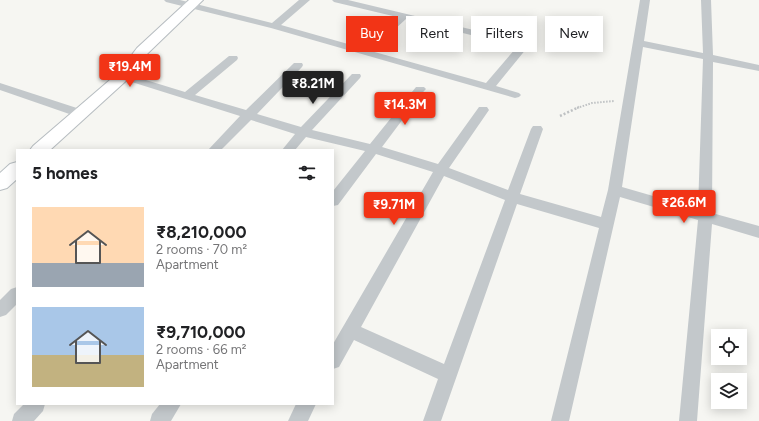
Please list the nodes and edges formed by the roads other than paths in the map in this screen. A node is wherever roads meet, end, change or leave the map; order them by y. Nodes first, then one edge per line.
1 (169, 0) edge
2 (305, 0) edge
3 (337, 0) edge
4 (645, 0) edge
5 (706, 0) edge
6 (194, 3) edge
7 (404, 16) junction
8 (398, 21) edge
9 (274, 26) junction
10 (471, 32) edge
11 (639, 43) junction
12 (346, 47) edge
13 (364, 52) edge
14 (518, 52) edge
15 (233, 58) dead end
16 (708, 58) junction
17 (298, 65) dead end
18 (759, 68) edge
19 (123, 76) junction
20 (356, 76) dead end
21 (0, 86) edge
22 (488, 88) junction
23 (420, 89) dead end
24 (515, 95) dead end
25 (188, 96) junction
26 (484, 110) dead end
27 (82, 114) junction
28 (247, 115) junction
29 (537, 129) dead end
30 (303, 132) junction
31 (40, 149) edge
32 (215, 149) edge
33 (289, 149) edge
34 (372, 149) junction
35 (441, 170) junction
36 (615, 190) junction
37 (512, 197) junction
38 (334, 200) edge
39 (705, 217) junction
40 (606, 224) junction
41 (759, 232) edge
42 (16, 295) edge
43 (0, 310) edge
44 (351, 330) junction
45 (334, 359) edge
46 (450, 375) junction
47 (35, 405) edge
48 (171, 405) edge
49 (306, 405) edge
50 (21, 421) edge
51 (159, 421) edge
52 (297, 421) edge
53 (432, 421) edge
54 (560, 421) edge
55 (688, 421) edge

1 - 6 street
2 - 9 street
3 - 7 street
4 - 11 street
5 - 16 street
6 - 9 street
6 - 19 street
7 - 8 street
7 - 10 street
9 - 12 street
11 - 16 street
11 - 36 street
13 - 22 street
14 - 22 street
15 - 25 street
16 - 18 street
16 - 39 street
17 - 28 street
19 - 25 street
19 - 27 street
20 - 30 street
21 - 27 street
22 - 24 street
23 - 34 street
25 - 28 street
26 - 35 street
27 - 31 street
28 - 30 street
28 - 32 street
29 - 37 street
30 - 33 street
30 - 34 street
34 - 35 street
34 - 38 street
35 - 37 street
35 - 44 street
36 - 39 street
36 - 40 street
37 - 40 street
37 - 46 street
39 - 41 street
39 - 55 street
40 - 54 street
42 - 43 street
44 - 45 street
44 - 46 street
46 - 53 street
47 - 50 street
48 - 51 street
49 - 52 street

